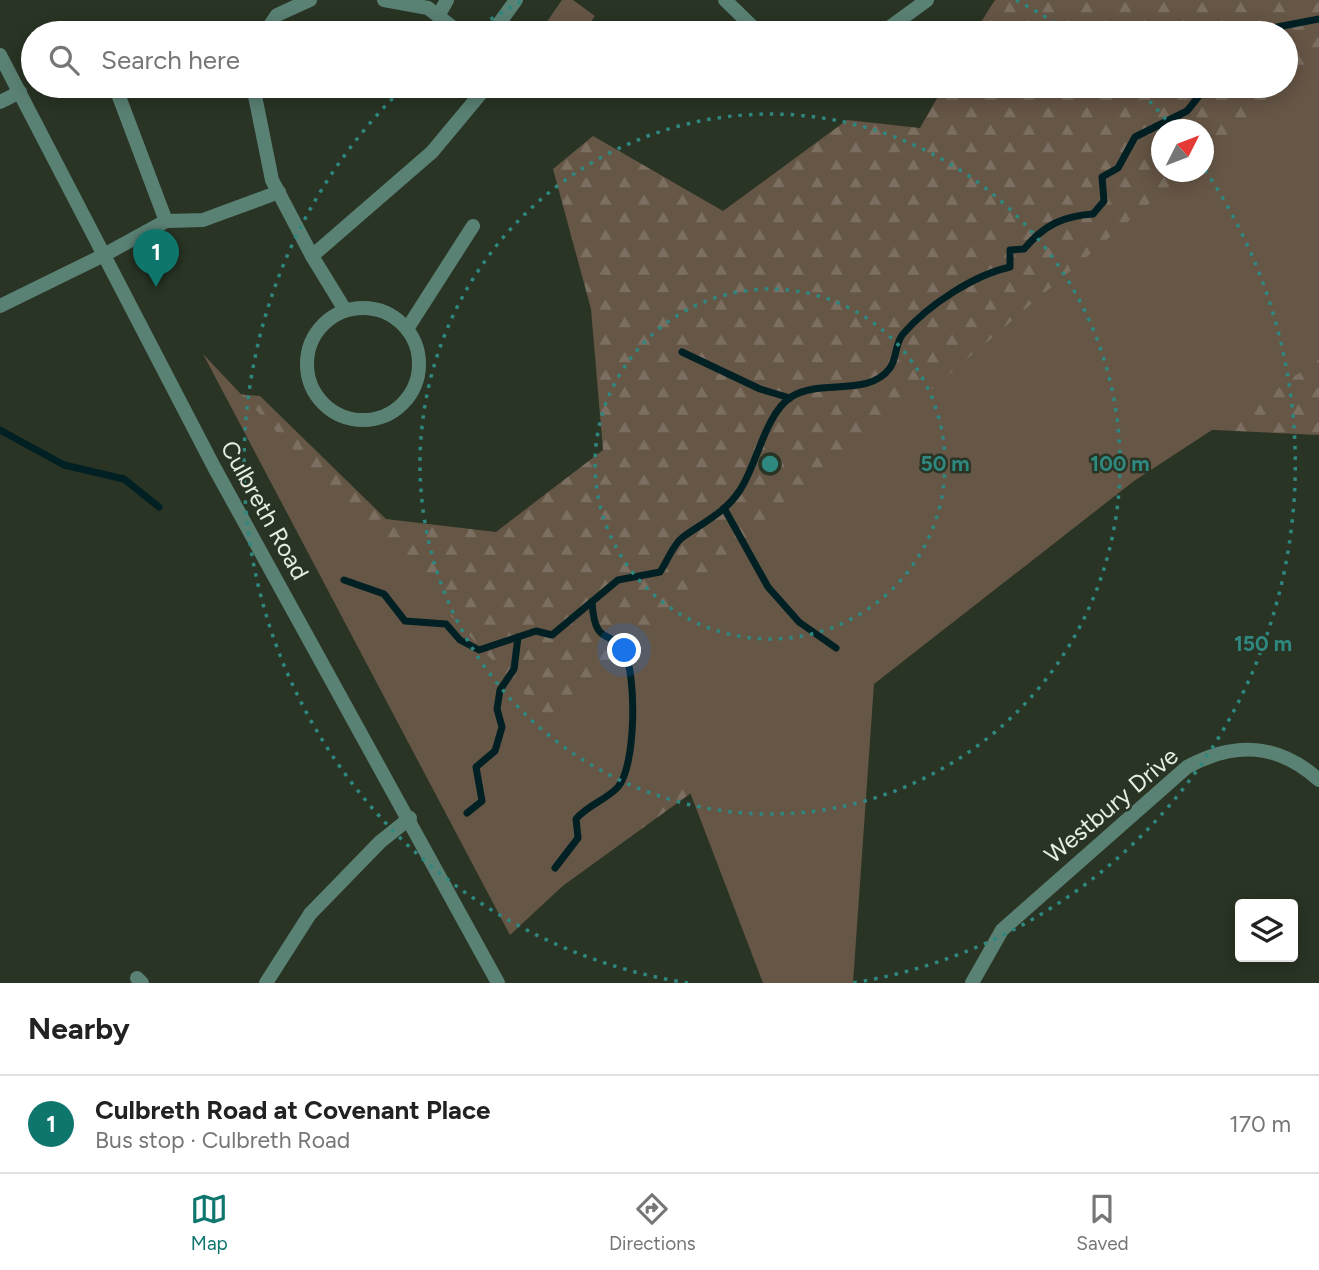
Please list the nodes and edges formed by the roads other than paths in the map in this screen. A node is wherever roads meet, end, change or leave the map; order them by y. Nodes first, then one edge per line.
1 (310, 0) edge
2 (384, 0) edge
3 (447, 0) edge
4 (516, 0) edge
5 (725, 0) edge
6 (927, 0) edge
7 (438, 16) junction
8 (273, 21) edge
9 (444, 21) edge
10 (501, 21) edge
11 (747, 21) edge
12 (898, 21) edge
13 (0, 55) edge
14 (20, 92) joint
15 (23, 98) edge
16 (120, 98) edge
17 (255, 98) edge
18 (478, 98) edge
19 (0, 102) edge
20 (279, 192) junction
21 (166, 221) junction
22 (473, 226) dead end
23 (104, 255) junction
24 (312, 256) junction
25 (0, 306) edge
26 (345, 310) junction
27 (407, 329) junction
28 (1319, 780) edge
29 (410, 818) junction
30 (266, 983) edge
31 (498, 983) edge
32 (972, 983) edge

1 - 8 street
2 - 7 street
3 - 7 street
4 - 10 street
5 - 11 street
6 - 12 street
7 - 9 street
13 - 14 street, Culbreth Road
14 - 19 street
15 - 23 street, Culbreth Road
16 - 21 street
17 - 20 street
18 - 24 street
20 - 21 street
20 - 24 street
21 - 23 street
22 - 27 street
23 - 25 street
23 - 29 street, Culbreth Road
24 - 26 street
26 - 27 street
26 - 27 street
28 - 32 street, Westbury Drive
29 - 30 street
29 - 31 street, Culbreth Road

